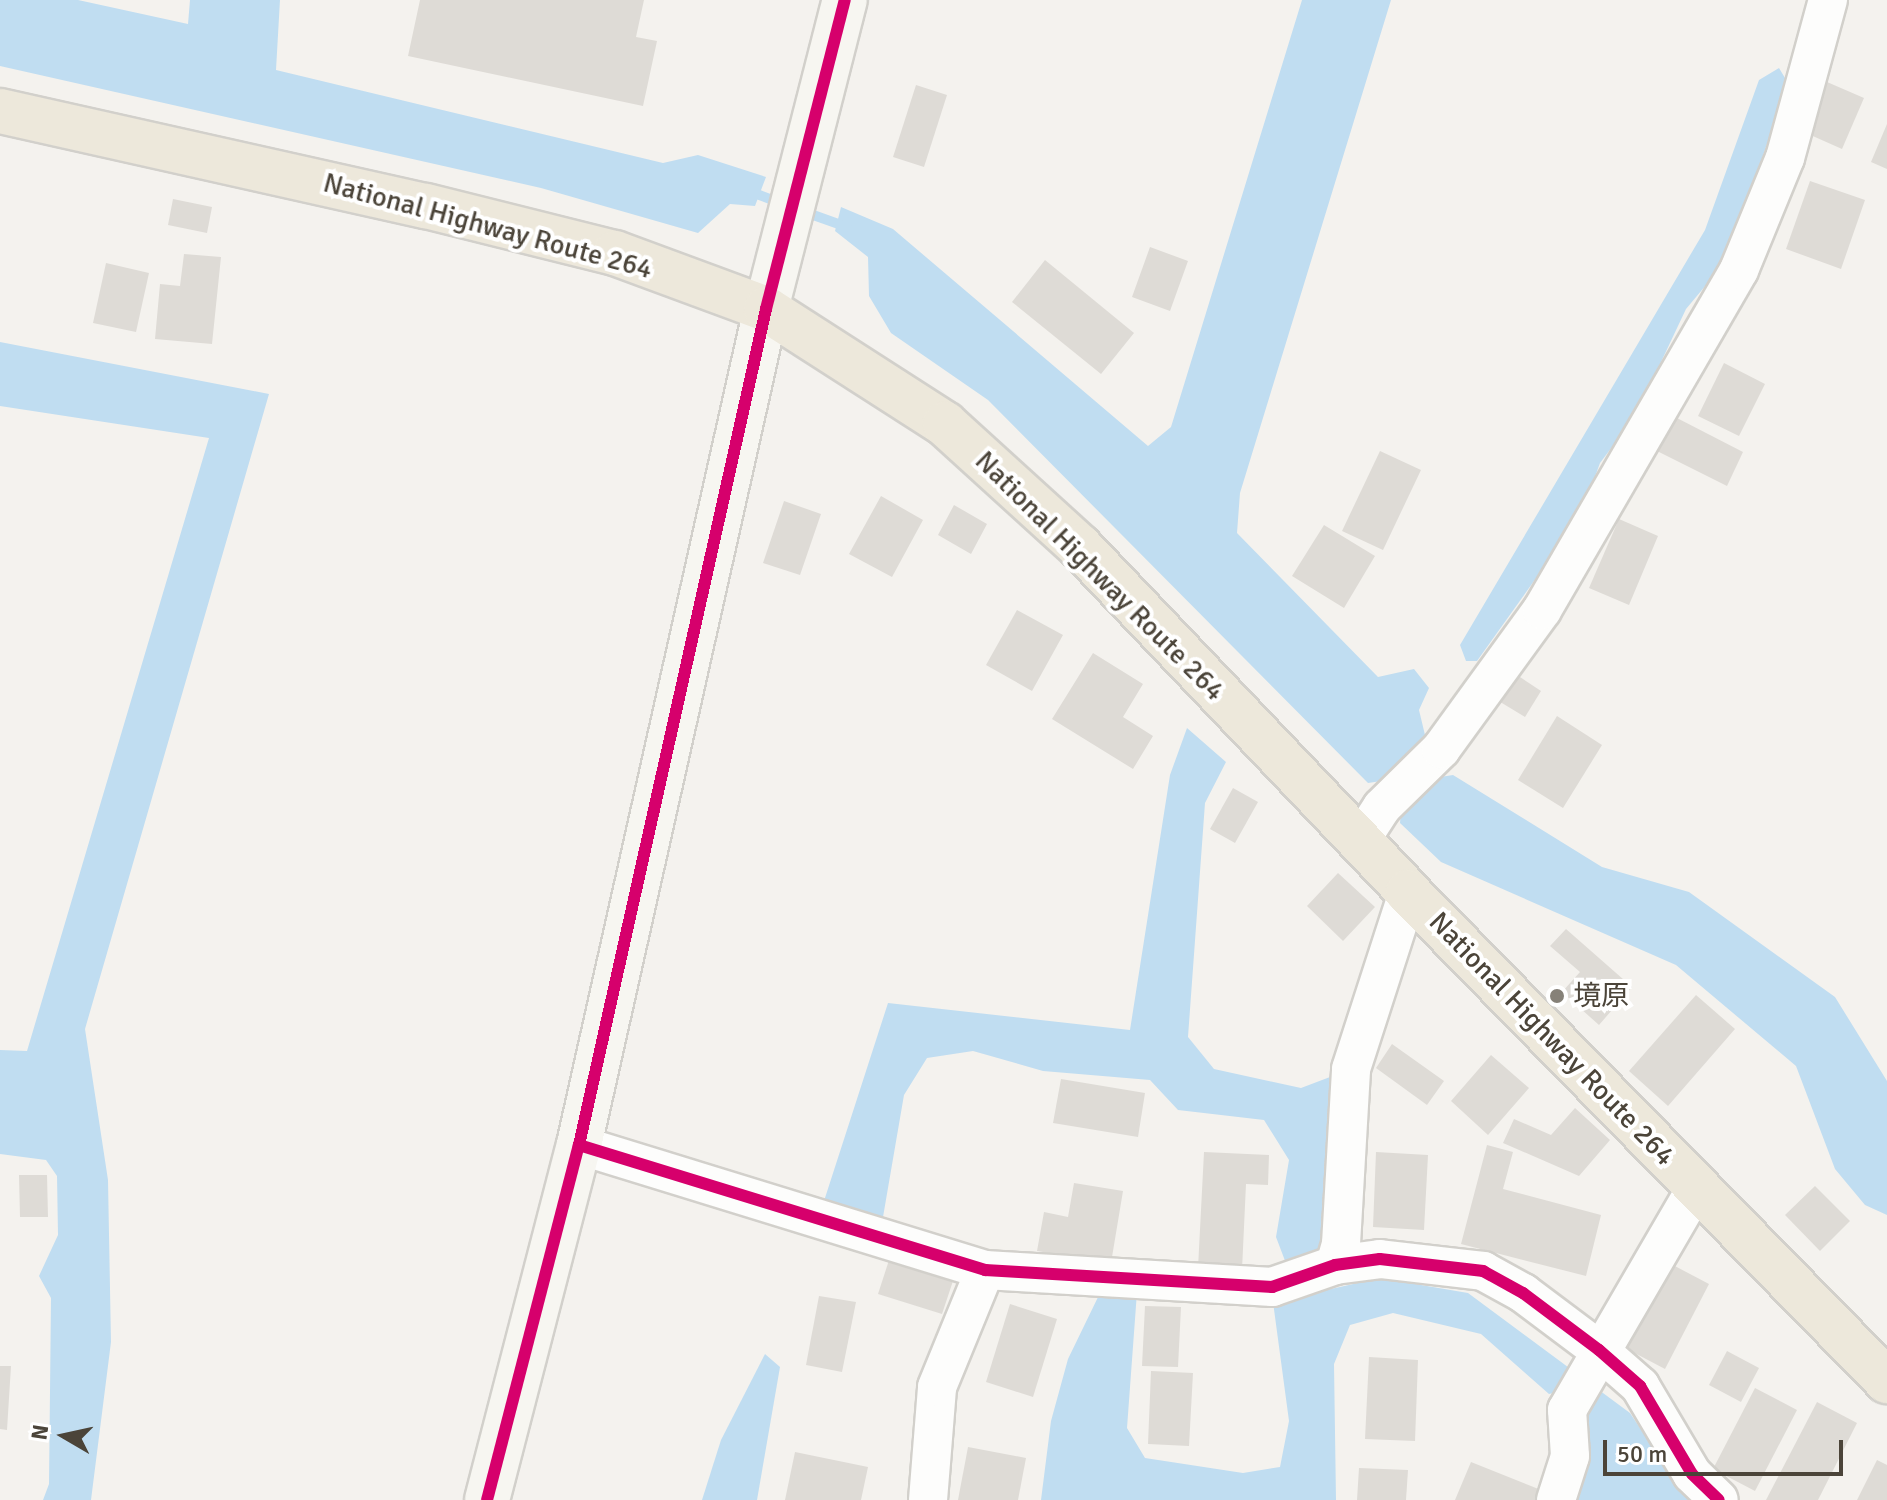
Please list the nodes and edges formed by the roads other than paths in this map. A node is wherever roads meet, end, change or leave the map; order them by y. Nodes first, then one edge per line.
1 (845, 0) edge
2 (1828, 0) edge
3 (0, 111) edge
4 (766, 309) junction
5 (1371, 824) junction
6 (1408, 892) junction
7 (579, 1145) junction
8 (1697, 1187) junction
9 (1335, 1265) junction
10 (985, 1270) junction
11 (1592, 1363) junction
12 (1887, 1381) edge
13 (487, 1500) edge
14 (928, 1500) edge
15 (1556, 1500) edge
16 (1719, 1500) edge

1 - 4 street
2 - 5 street
3 - 4 highway, National Highway Route 264
4 - 5 highway, National Highway Route 264
4 - 7 street
5 - 6 highway, National Highway Route 264
6 - 8 highway, National Highway Route 264
6 - 9 street
7 - 10 street
7 - 13 street
8 - 11 street
8 - 12 highway, National Highway Route 264
9 - 10 street
9 - 11 street
10 - 14 street
11 - 15 street
11 - 16 street

